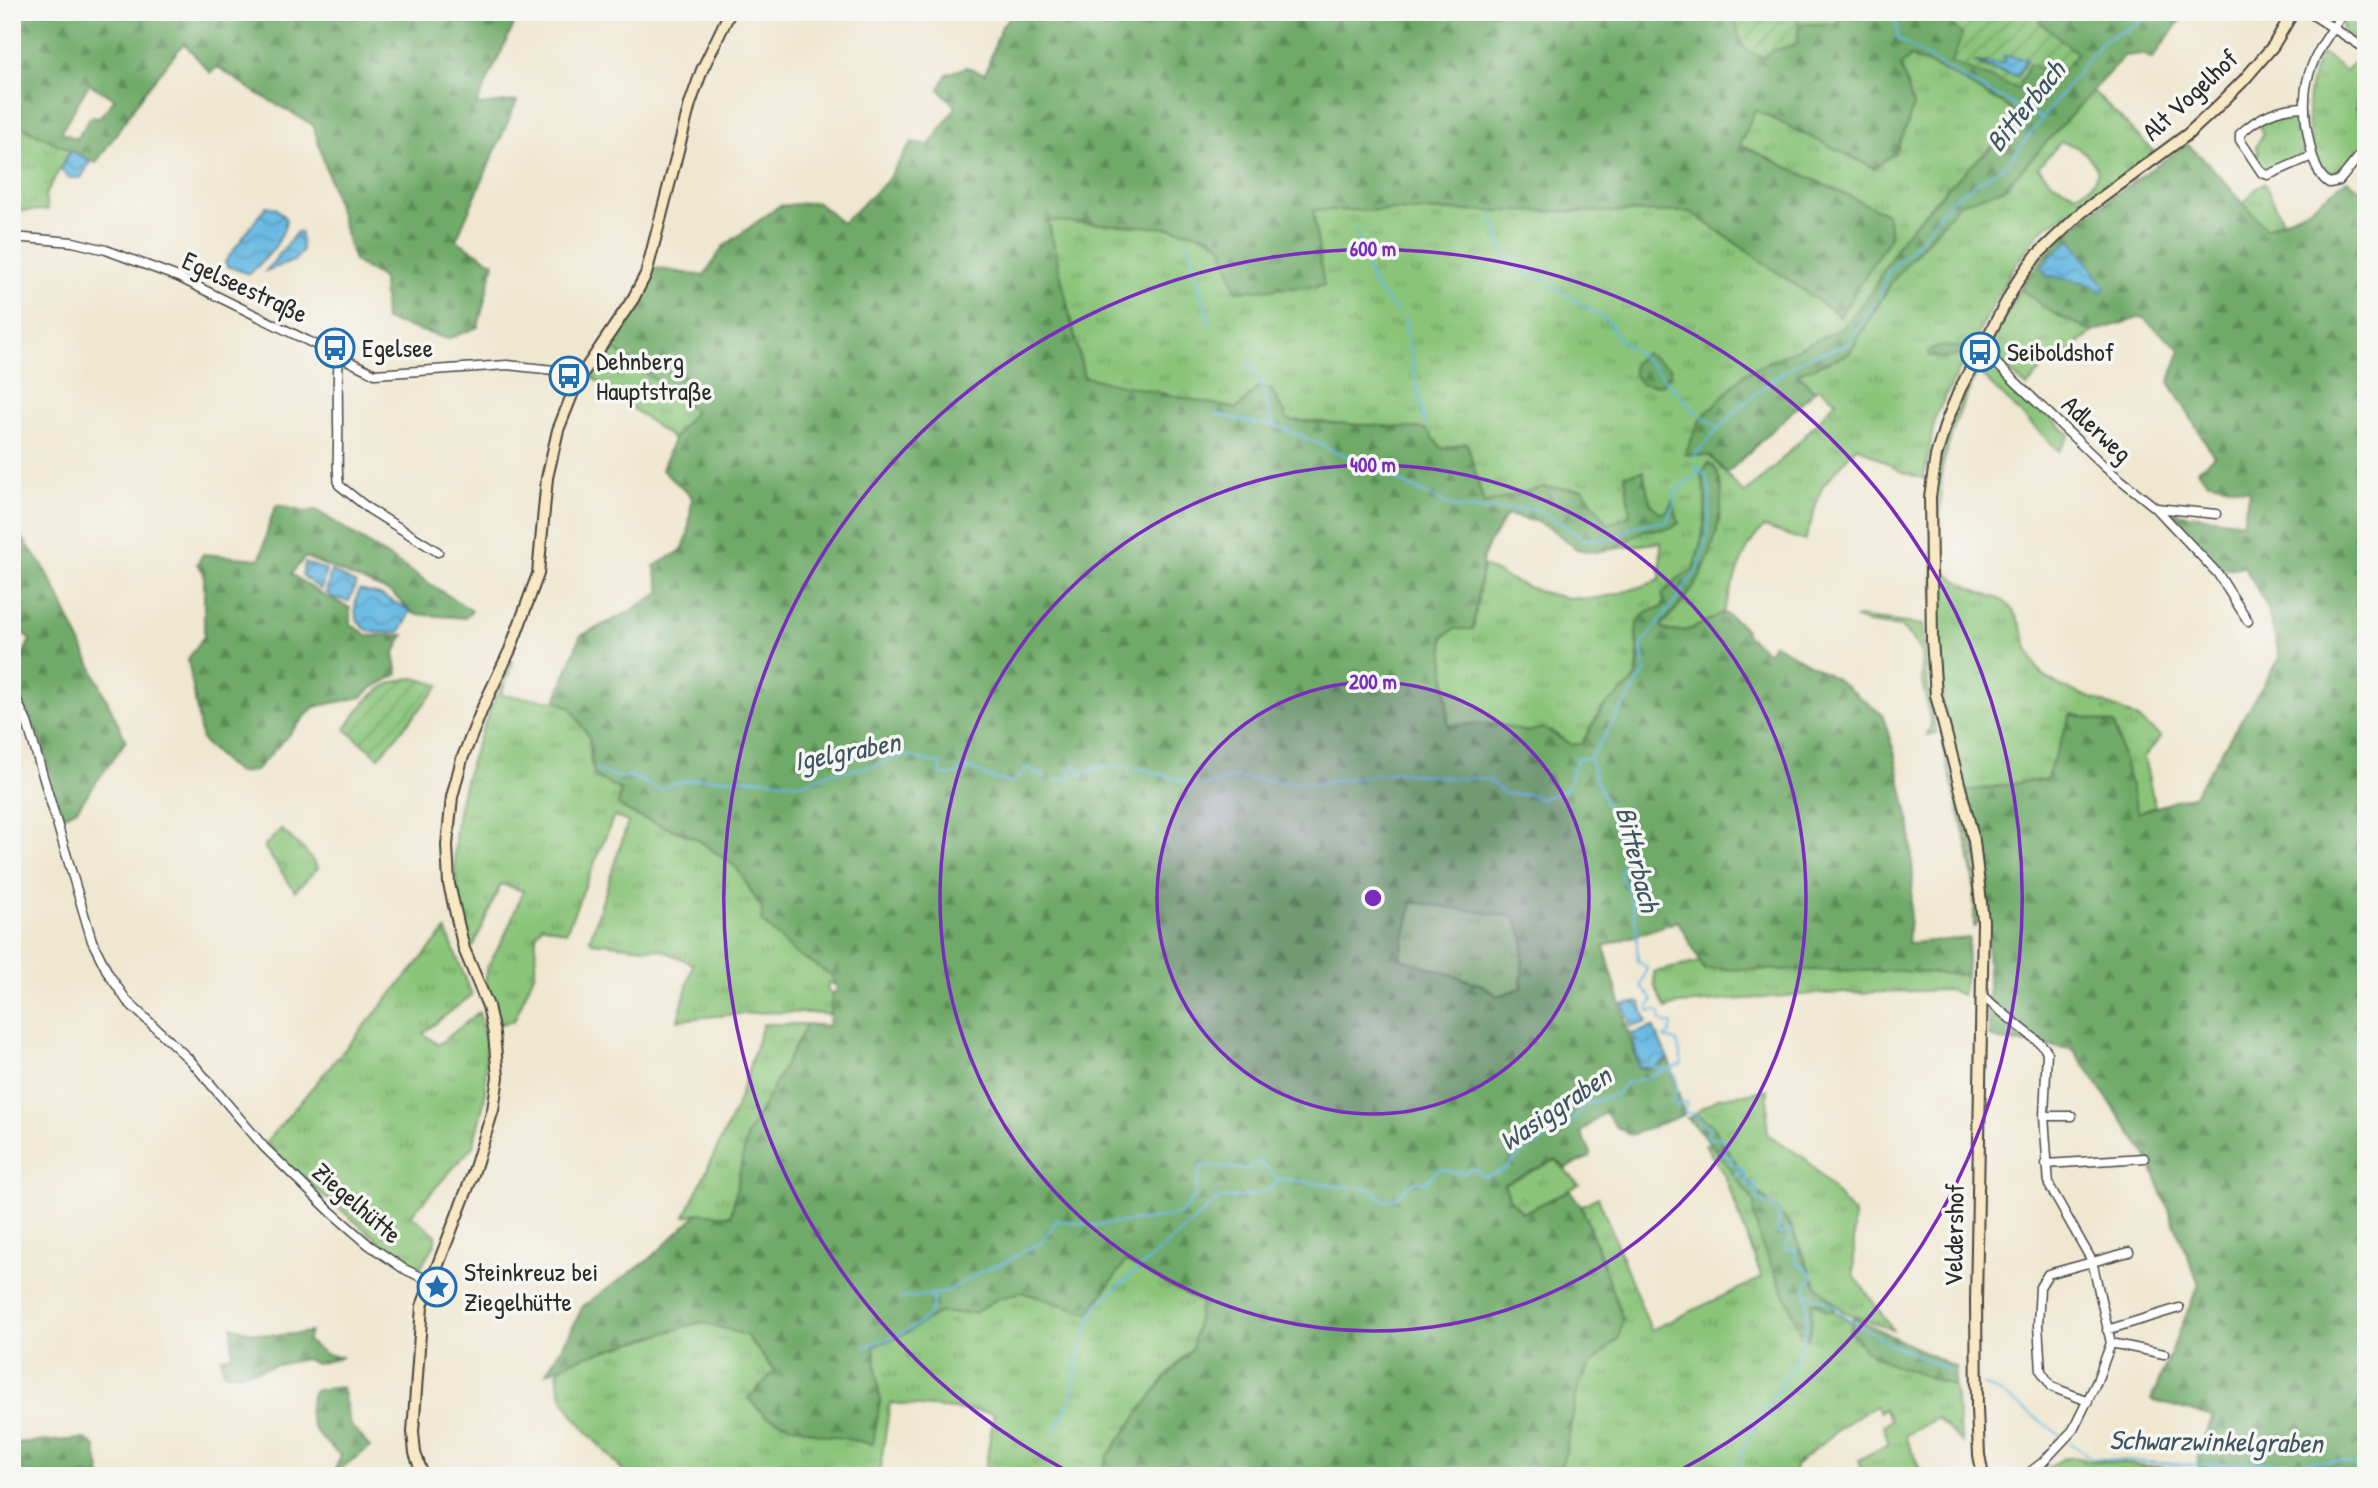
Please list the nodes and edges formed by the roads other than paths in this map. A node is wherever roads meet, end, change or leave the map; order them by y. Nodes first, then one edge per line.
1 (730, 12) edge
2 (2293, 12) edge
3 (2308, 12) edge
4 (2344, 12) edge
5 (2333, 29) junction
6 (2366, 50) edge
7 (2366, 92) edge
8 (2304, 107) junction
9 (2366, 119) edge
10 (2366, 148) edge
11 (2312, 156) junction
12 (12, 237) edge
13 (1981, 349) junction
14 (339, 355) junction
15 (582, 373) junction
16 (2156, 508) junction
17 (2216, 514) dead end
18 (438, 552) dead end
19 (2248, 621) dead end
20 (12, 691) edge
21 (1982, 995) junction
22 (2044, 1116) junction
23 (2072, 1116) dead end
24 (2144, 1158) dead end
25 (2046, 1164) junction
26 (2129, 1252) dead end
27 (2092, 1261) junction
28 (430, 1281) junction
29 (2179, 1308) dead end
30 (2107, 1330) junction
31 (2111, 1343) junction
32 (2164, 1354) dead end
33 (2088, 1401) junction
34 (423, 1476) edge
35 (1983, 1476) edge
36 (2025, 1476) edge

1 - 15 main road
2 - 13 main road, Alt Vogelhof
3 - 5 street
4 - 5 street
5 - 6 street
5 - 8 street
7 - 9 street
8 - 11 street
8 - 11 street
10 - 11 street
12 - 14 street, Egelseestraße
13 - 16 street, Adlerweg
13 - 21 main road, Veldershof
14 - 15 street, Egelseestraße
14 - 18 street
15 - 28 main road
16 - 17 street
16 - 19 street, Adlerweg
20 - 28 street, Ziegelhütte
21 - 22 street
21 - 35 main road, Veldershof
22 - 23 street
22 - 25 street
24 - 25 street
25 - 27 street
26 - 27 street
27 - 30 street
27 - 33 street
28 - 34 main road
29 - 30 street
30 - 31 street
31 - 32 street
31 - 33 street
33 - 36 street

